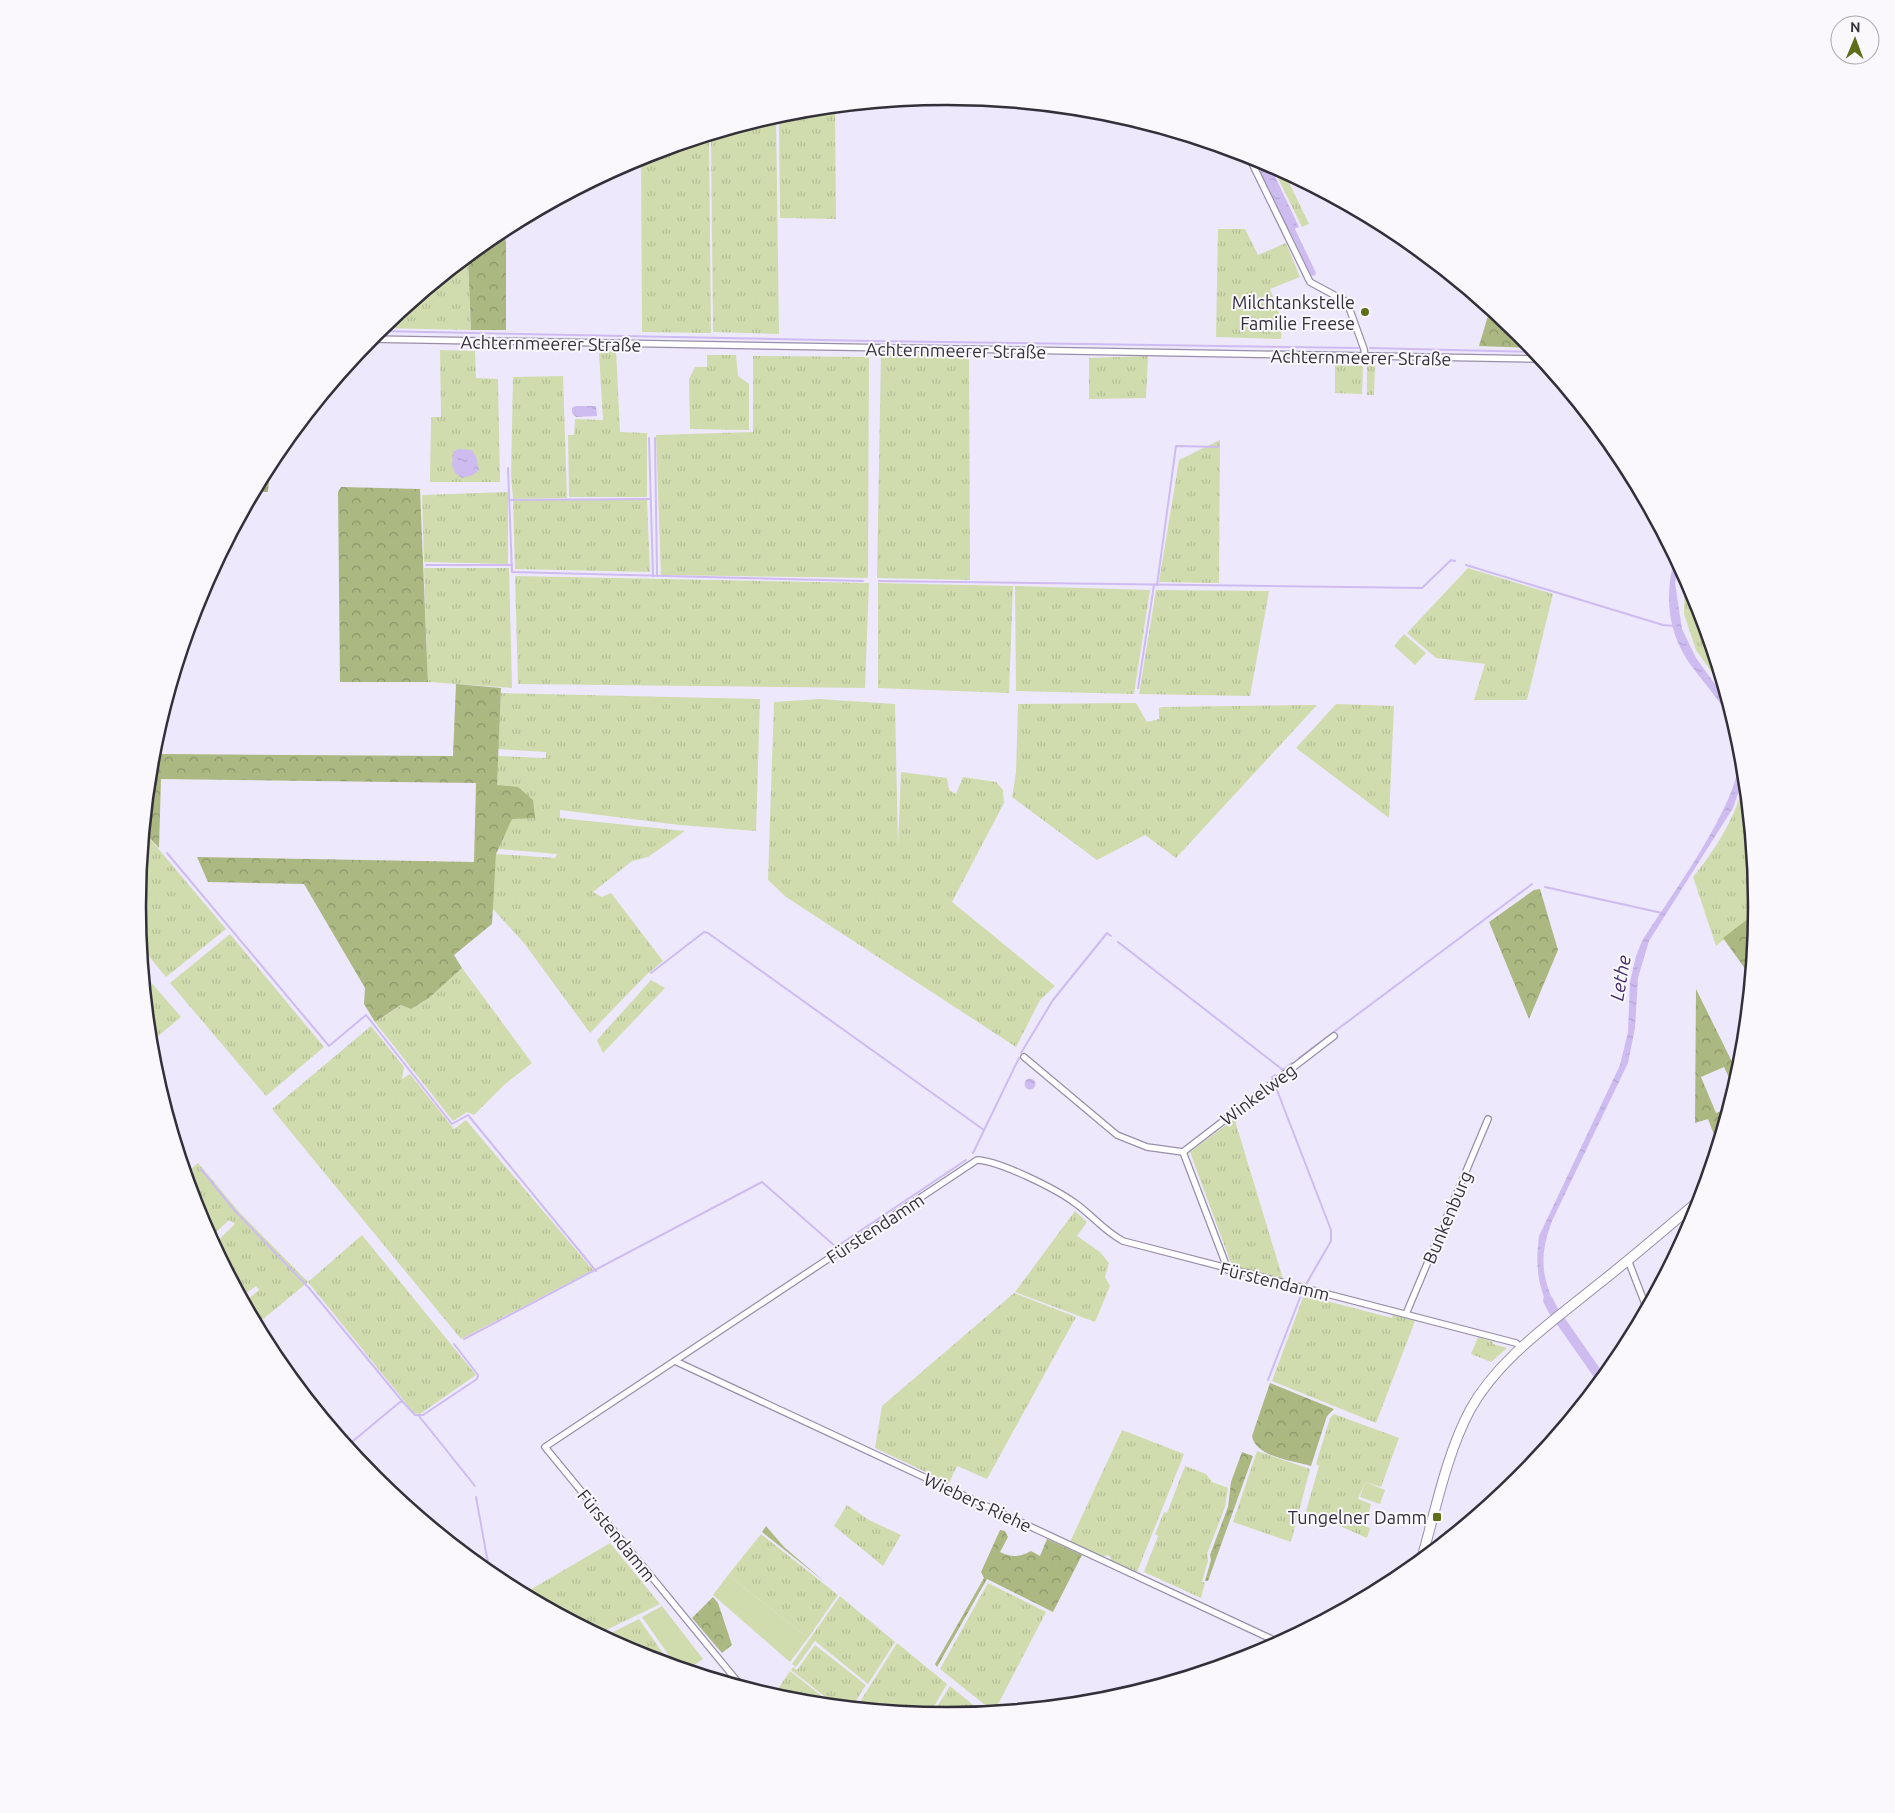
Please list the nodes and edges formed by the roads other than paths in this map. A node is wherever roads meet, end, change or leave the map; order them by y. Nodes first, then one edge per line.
1 (1253, 166) edge
2 (382, 339) edge
3 (1365, 357) junction
4 (1532, 359) edge
5 (1334, 1036) dead end
6 (1024, 1057) dead end
7 (1488, 1120) dead end
8 (1183, 1152) junction
9 (1690, 1208) edge
10 (1628, 1260) junction
11 (1228, 1270) junction
12 (1644, 1302) edge
13 (1406, 1314) junction
14 (1522, 1348) junction
15 (675, 1361) junction
16 (1424, 1550) edge
17 (1271, 1639) edge
18 (736, 1680) edge

1 - 3 street
2 - 3 street, Achternmeerer Straße
3 - 4 street, Achternmeerer Straße
5 - 8 street, Winkelweg
6 - 8 street
7 - 13 street, Bunkenburg
8 - 11 street
9 - 10 street
10 - 12 street
10 - 14 street
11 - 13 street, Fürstendamm
11 - 15 street, Fürstendamm
13 - 14 street, Fürstendamm
14 - 16 street
15 - 17 street, Wiebers Riehe
15 - 18 street, Fürstendamm

